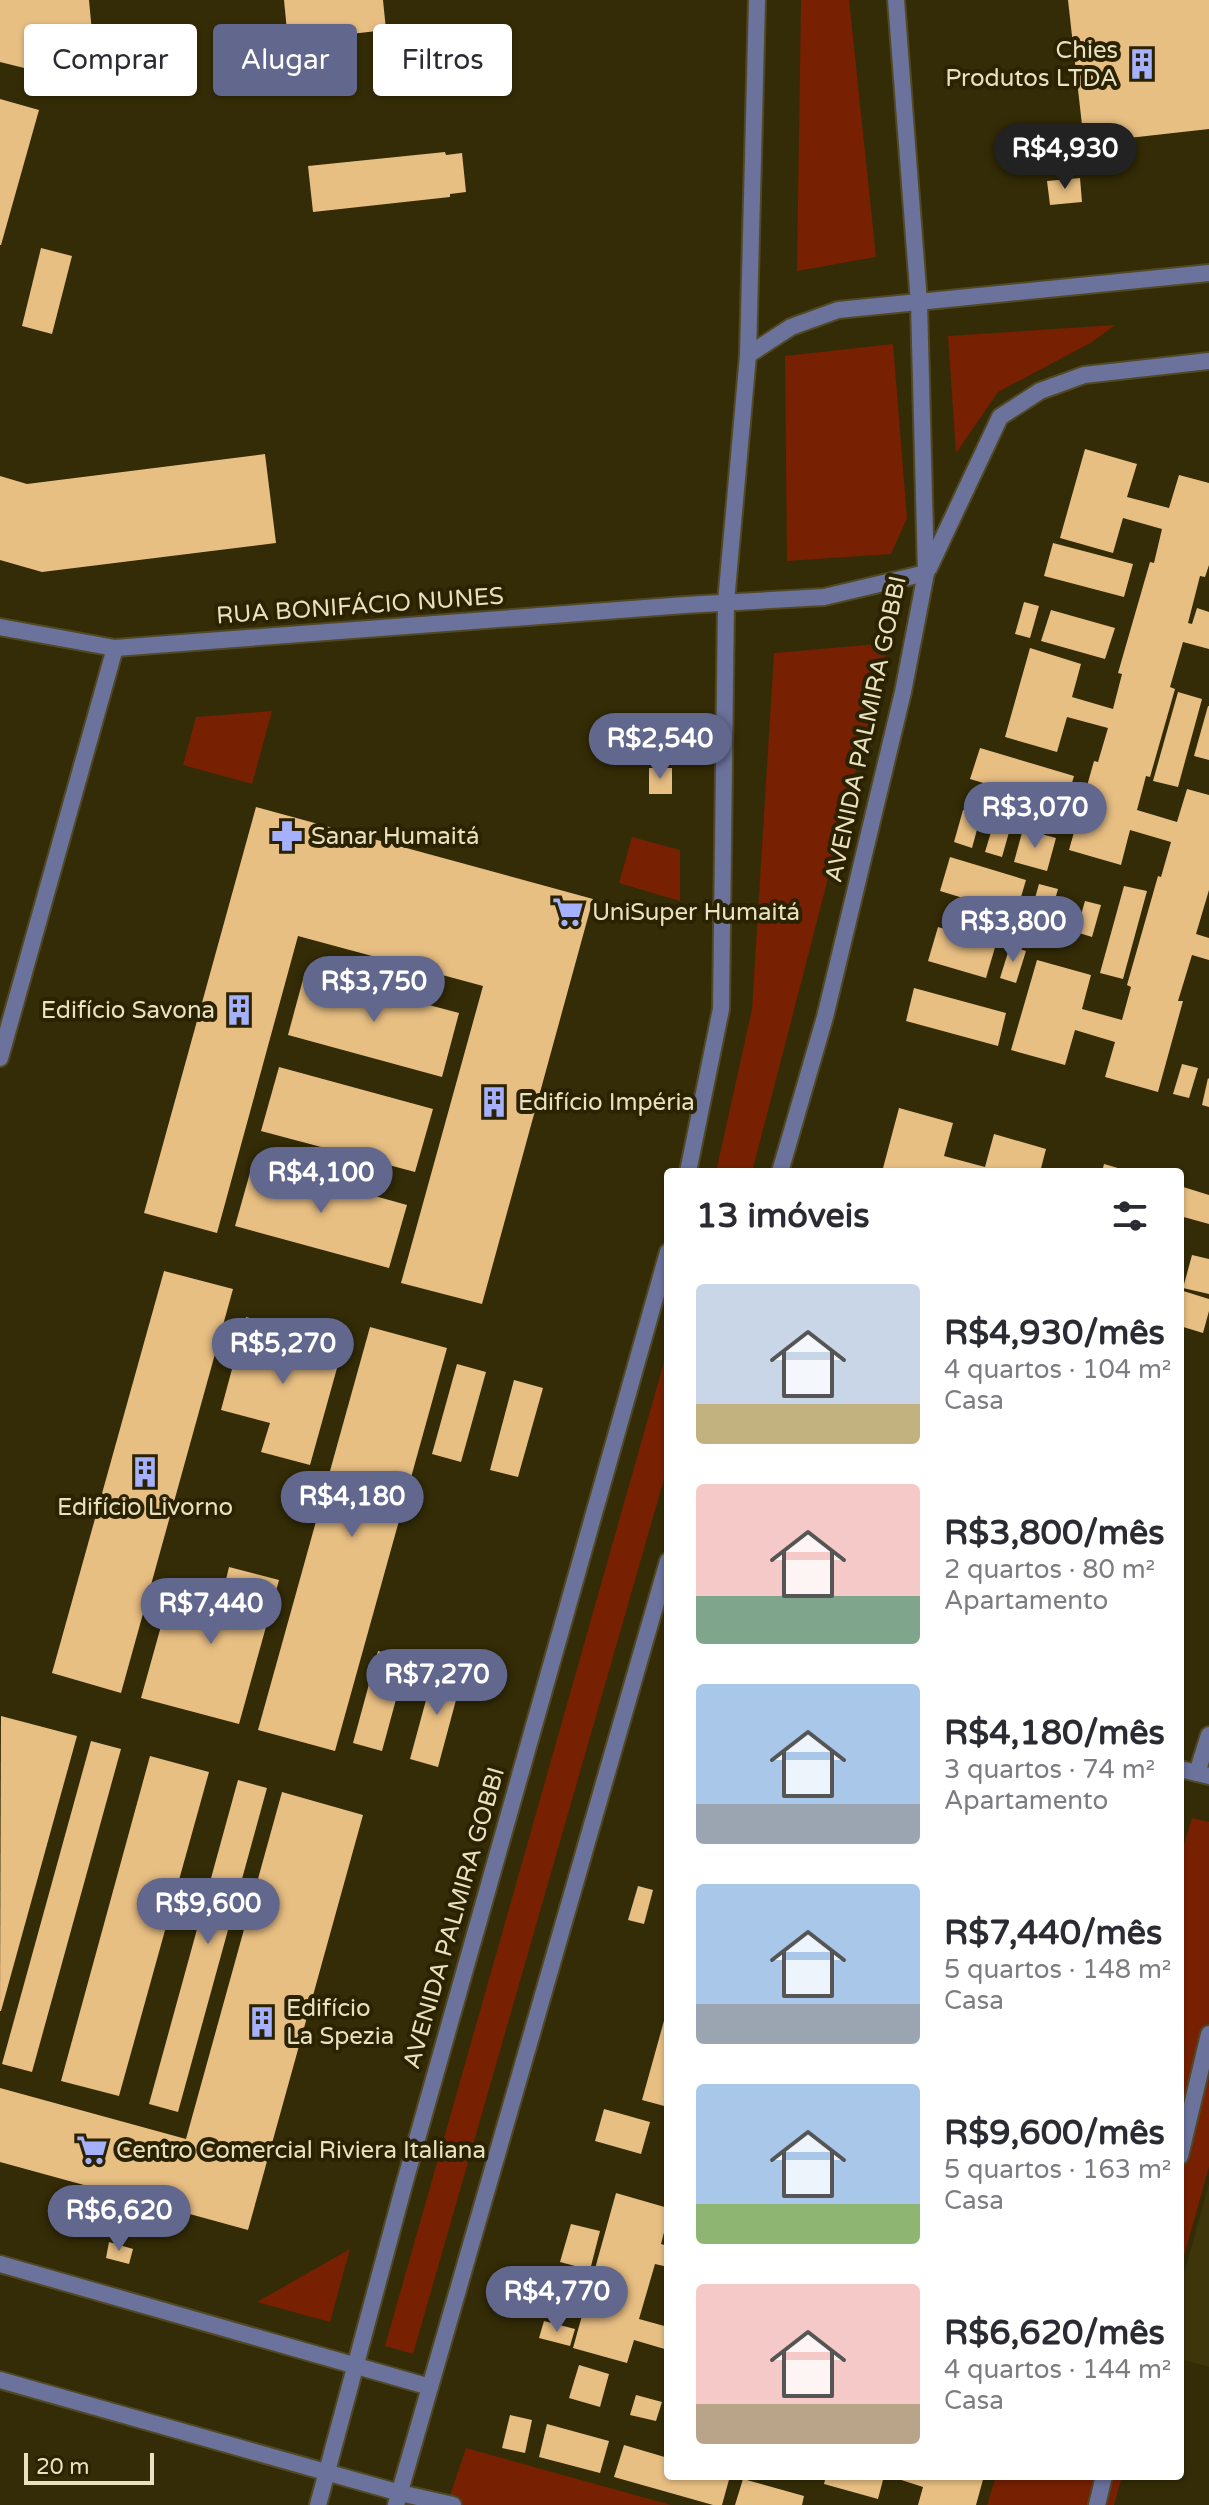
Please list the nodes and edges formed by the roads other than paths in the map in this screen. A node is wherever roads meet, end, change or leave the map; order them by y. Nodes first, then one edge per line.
1 (757, 0) edge
2 (896, 0) edge
3 (1209, 273) edge
4 (919, 303) junction
5 (748, 355) junction
6 (1209, 361) edge
7 (926, 573) junction
8 (726, 602) junction
9 (0, 627) edge
10 (115, 648) junction
11 (0, 1058) edge
12 (689, 1168) edge
13 (781, 1168) edge
14 (664, 1266) edge
15 (664, 1575) edge
16 (1209, 1735) edge
17 (1203, 1774) edge
18 (1209, 2034) edge
19 (1184, 2139) edge
20 (0, 2264) edge
21 (355, 2366) junction
22 (0, 2380) edge
23 (430, 2387) junction
24 (327, 2473) junction
25 (1103, 2480) edge
26 (398, 2499) edge
27 (318, 2505) edge
28 (453, 2505) edge
29 (1097, 2505) edge

1 - 5 street
2 - 4 street, AVENIDA PALMIRA GOBBI
3 - 4 street
4 - 5 street
4 - 7 street, AVENIDA PALMIRA GOBBI
5 - 8 street
6 - 7 street
7 - 8 street, RUA BONIFÁCIO NUNES
7 - 13 street, AVENIDA PALMIRA GOBBI
8 - 10 street, RUA BONIFÁCIO NUNES
8 - 12 street
9 - 10 street, RUA BONIFÁCIO NUNES
10 - 11 street
14 - 21 street, AVENIDA PALMIRA GOBBI
15 - 23 street
16 - 17 street
18 - 19 street
20 - 21 street
21 - 23 street
21 - 24 street, AVENIDA PALMIRA GOBBI
22 - 24 street
23 - 26 street
24 - 26 street
24 - 27 street, AVENIDA PALMIRA GOBBI
25 - 29 street
26 - 28 street

